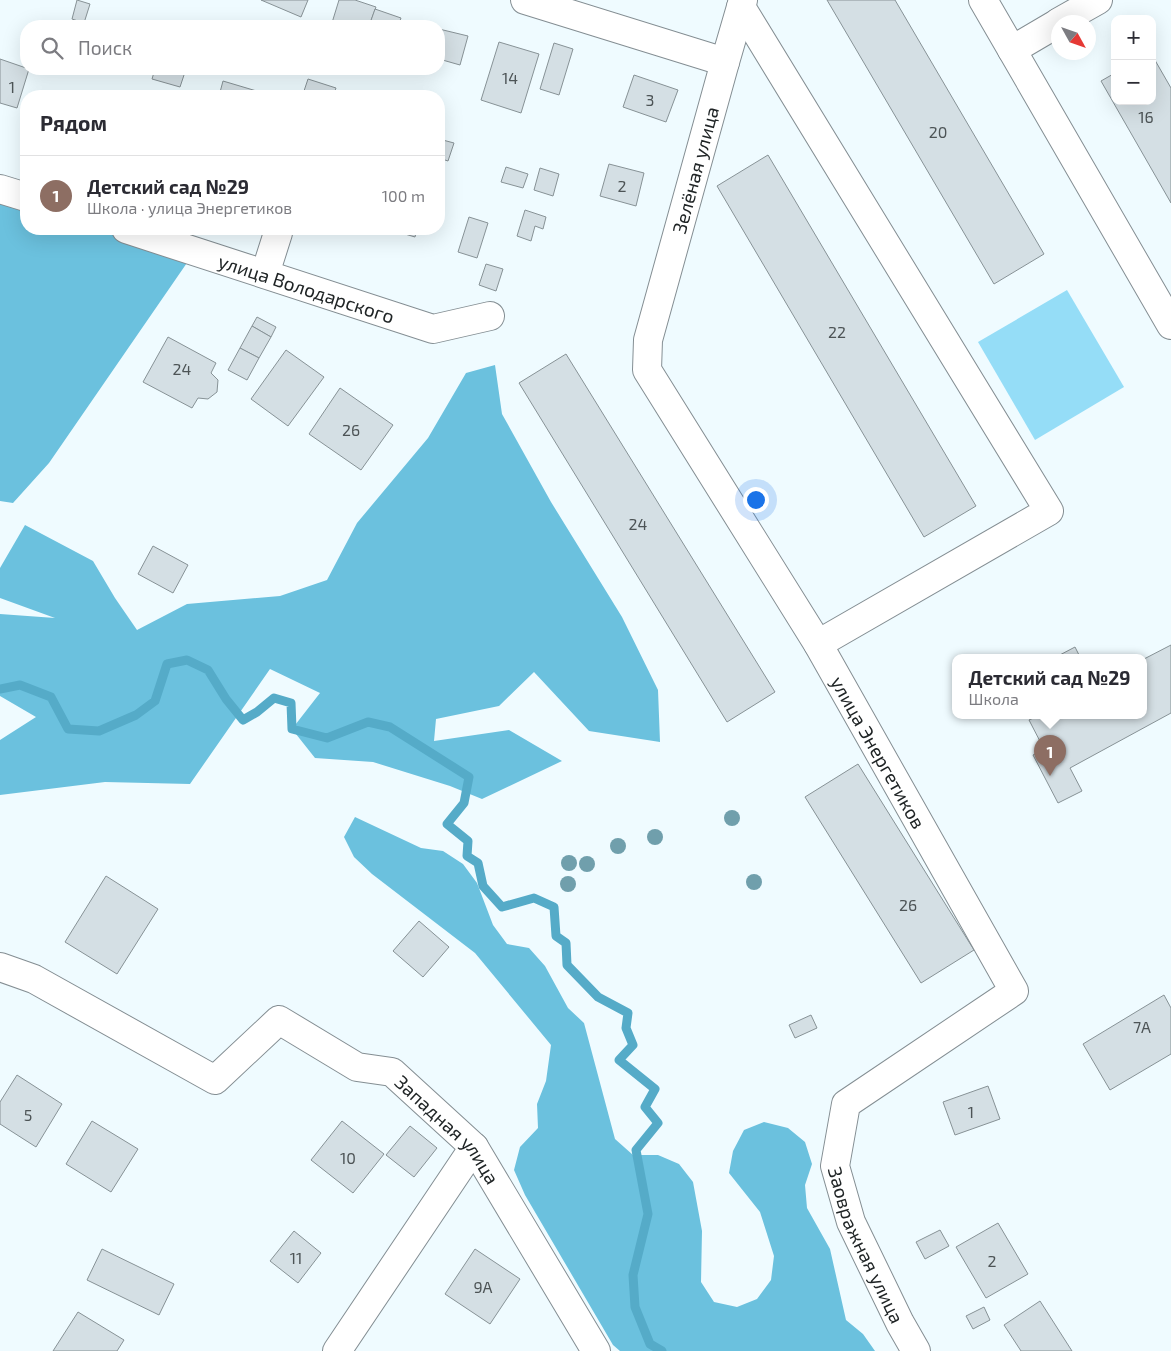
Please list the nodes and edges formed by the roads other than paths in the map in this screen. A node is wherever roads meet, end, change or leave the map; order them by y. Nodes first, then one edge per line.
1 (525, 0) edge
2 (983, 0) edge
3 (1098, 0) edge
4 (742, 4) edge
5 (1073, 15) edge
6 (1051, 28) edge
7 (1012, 50) junction
8 (724, 62) junction
9 (0, 189) edge
10 (20, 196) edge
11 (169, 235) edge
12 (277, 235) edge
13 (183, 237) edge
14 (265, 274) junction
15 (490, 316) dead end
16 (1171, 325) edge
17 (648, 340) joint
18 (818, 644) junction
19 (0, 967) edge
20 (846, 1104) joint
21 (474, 1147) junction
22 (337, 1351) edge
23 (596, 1351) edge
24 (916, 1351) edge

1 - 8 street
2 - 7 street
3 - 5 street
4 - 8 street, Зелёная улица
4 - 18 street
6 - 7 street
7 - 16 street
8 - 17 street, Зелёная улица
9 - 10 street
11 - 13 street, улица Володарского
12 - 14 street
13 - 14 street, улица Володарского
14 - 15 street, улица Володарского
17 - 18 street, улица Энергетиков
18 - 20 street, улица Энергетиков
19 - 21 street, Западная улица
20 - 24 street, Заовражная улица
21 - 22 street
21 - 23 street, Западная улица

